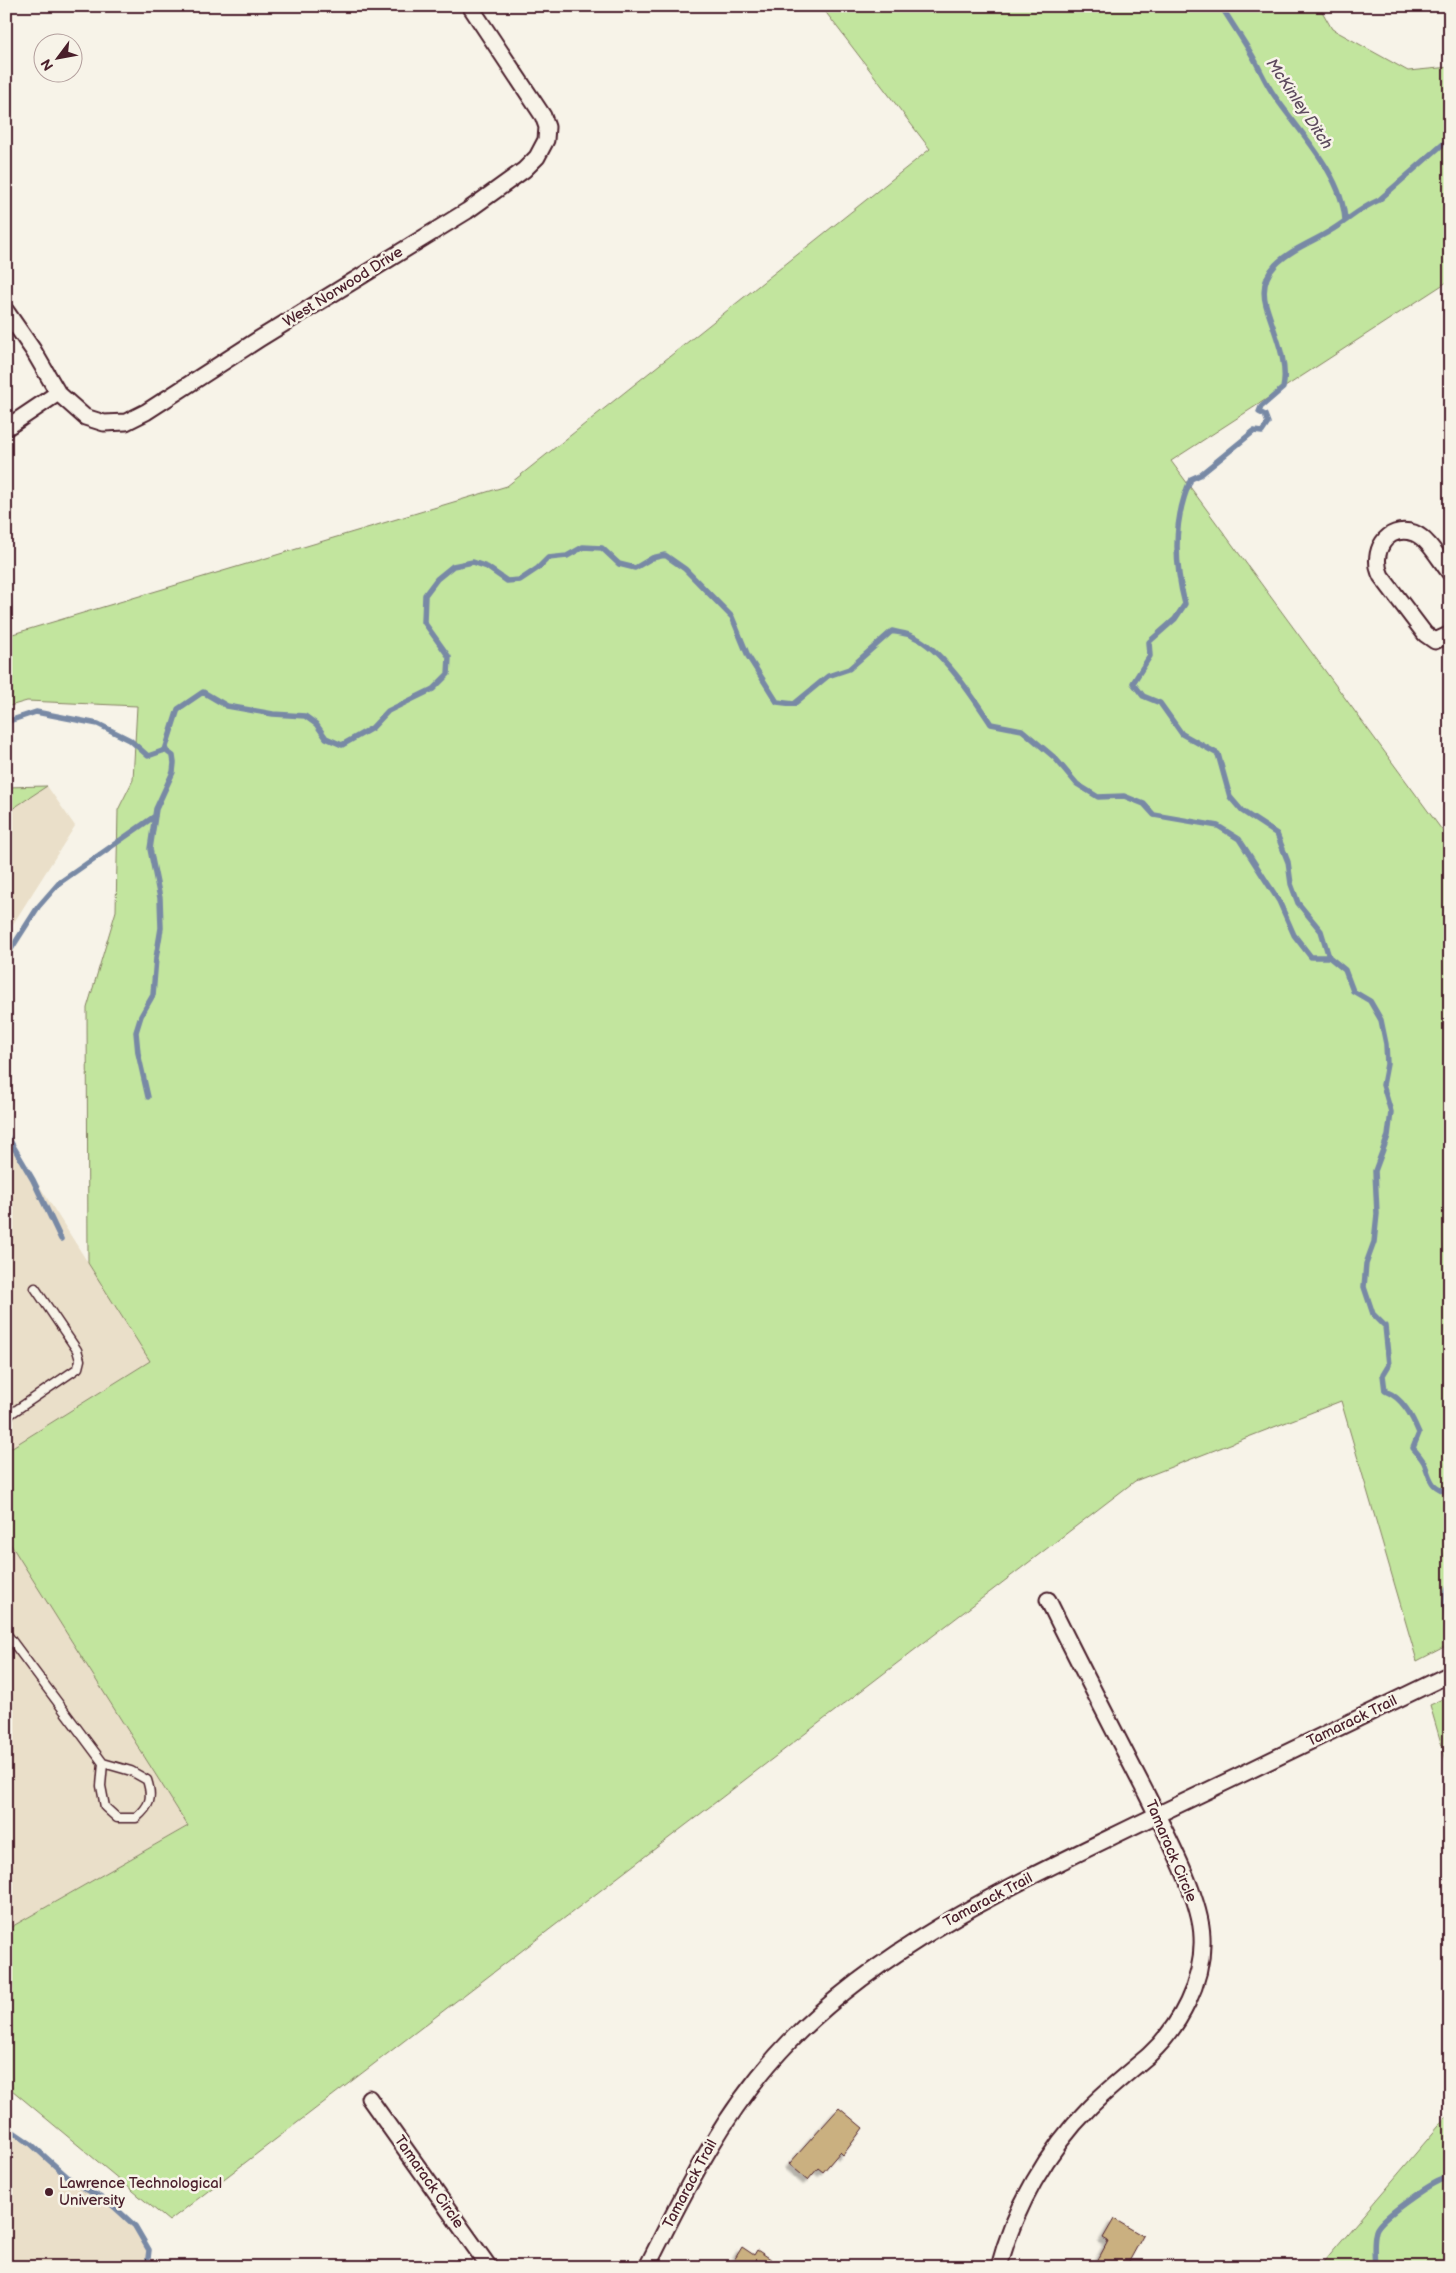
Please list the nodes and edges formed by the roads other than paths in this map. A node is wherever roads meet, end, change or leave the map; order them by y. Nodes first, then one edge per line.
1 (470, 6) edge
2 (6, 311) edge
3 (58, 393) junction
4 (6, 428) edge
5 (1450, 573) edge
6 (1450, 634) edge
7 (35, 1288) dead end
8 (6, 1417) edge
9 (1048, 1600) dead end
10 (6, 1633) edge
11 (1450, 1674) edge
12 (103, 1763) junction
13 (1157, 1815) junction
14 (369, 2098) dead end
15 (489, 2267) edge
16 (646, 2267) edge
17 (999, 2267) edge

1 - 3 street, West Norwood Drive
2 - 3 street
3 - 4 street
5 - 6 street
7 - 8 lane
9 - 13 street, Tamarack Circle
10 - 12 lane
11 - 13 street, Tamarack Trail
12 - 12 lane
13 - 16 street, Tamarack Trail
13 - 17 street, Tamarack Circle
14 - 15 street, Tamarack Circle

